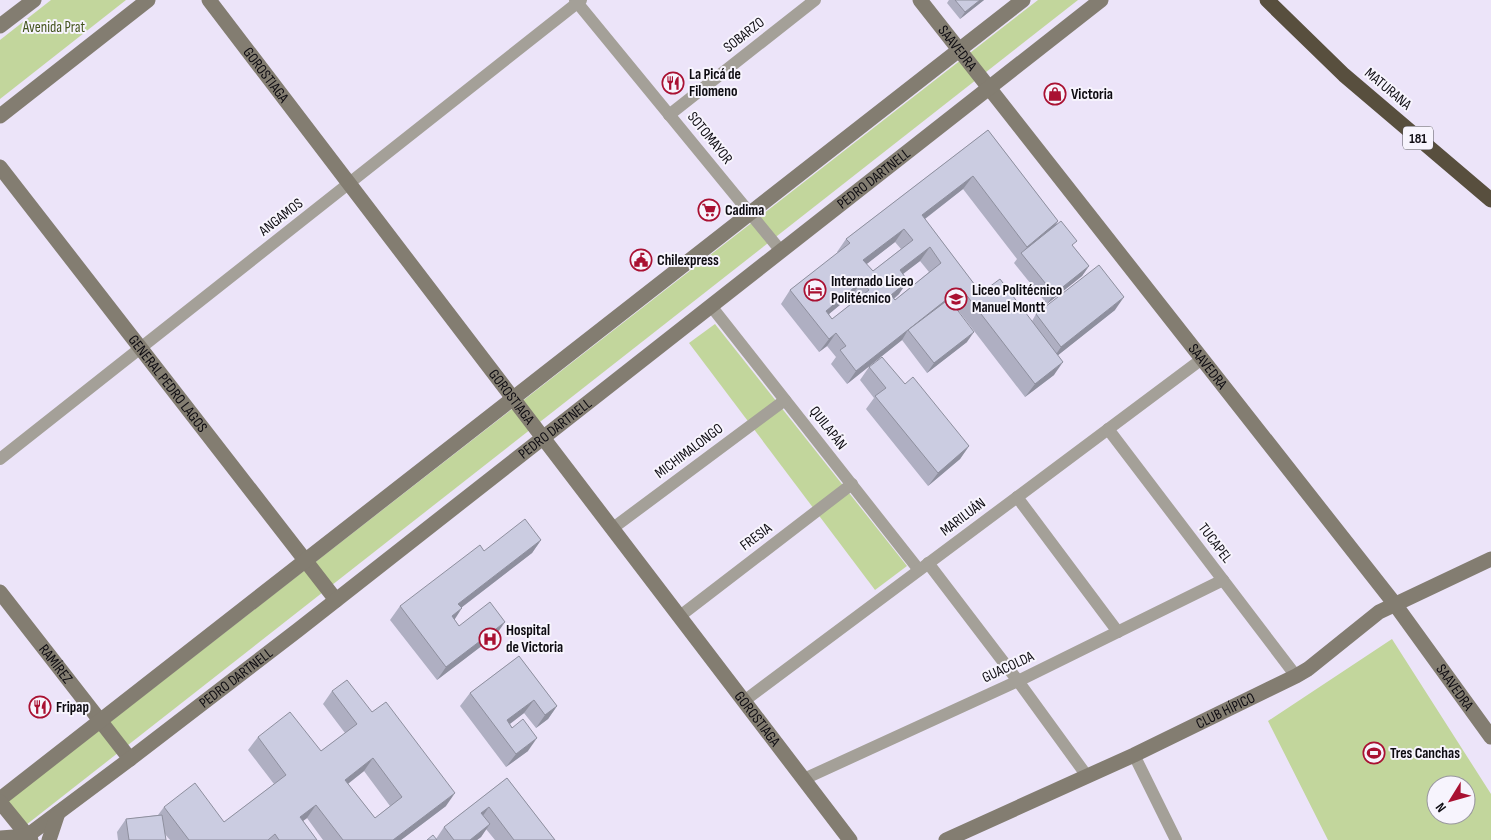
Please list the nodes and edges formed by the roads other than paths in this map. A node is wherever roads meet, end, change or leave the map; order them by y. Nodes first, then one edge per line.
1 (34, 0) edge
2 (148, 0) edge
3 (209, 0) edge
4 (815, 0) edge
5 (920, 0) edge
6 (1023, 0) edge
7 (1101, 0) edge
8 (1267, 0) edge
9 (578, 1) edge
10 (0, 26) edge
11 (960, 50) junction
12 (989, 88) junction
13 (669, 114) junction
14 (0, 116) edge
15 (0, 167) edge
16 (349, 184) junction
17 (1491, 200) edge
18 (750, 214) junction
19 (781, 251) junction
20 (711, 306) junction
21 (140, 348) junction
22 (1202, 358) junction
23 (514, 398) junction
24 (785, 400) junction
25 (1108, 429) junction
26 (544, 436) junction
27 (0, 459) edge
28 (852, 484) junction
29 (1018, 497) junction
30 (613, 528) junction
31 (1491, 559) edge
32 (306, 561) junction
33 (924, 566) junction
34 (1223, 580) junction
35 (0, 592) edge
36 (336, 600) junction
37 (1394, 603) junction
38 (680, 616) junction
39 (1118, 632) junction
40 (1296, 676) junction
41 (1018, 681) junction
42 (744, 701) junction
43 (101, 720) junction
44 (1491, 737) edge
45 (1134, 755) junction
46 (130, 759) junction
47 (1087, 776) junction
48 (804, 779) junction
49 (0, 800) edge
50 (58, 813) junction
51 (0, 838) edge
52 (29, 839) edge
53 (50, 840) edge
54 (850, 840) edge
55 (946, 840) edge
56 (1176, 840) edge

1 - 10 main road
2 - 14 main road
3 - 16 main road, GOROSTIAGA
4 - 13 street, SOBARZO
5 - 11 main road, SAAVEDRA
6 - 11 main road
7 - 12 main road, PEDRO DARTNELL
8 - 17 highway, MATURANA / 181
9 - 13 street, SOTOMAYOR
9 - 16 street, ANGAMOS
11 - 12 main road, SAAVEDRA
11 - 18 main road
12 - 19 main road, PEDRO DARTNELL
12 - 22 main road, SAAVEDRA
13 - 18 street, SOTOMAYOR
15 - 21 main road, GENERAL PEDRO LAGOS
16 - 21 street, ANGAMOS
16 - 23 main road, GOROSTIAGA
18 - 19 street, SOTOMAYOR
18 - 23 main road
19 - 20 main road, PEDRO DARTNELL
20 - 24 street, QUILAPÁN
20 - 26 main road, PEDRO DARTNELL
21 - 27 street, ANGAMOS
21 - 32 main road, GENERAL PEDRO LAGOS
22 - 25 street, MARILUÁN
22 - 37 main road, SAAVEDRA
23 - 26 main road, GOROSTIAGA
23 - 32 main road
24 - 28 street, QUILAPÁN
24 - 30 street, MICHIMALONGO
25 - 29 street, MARILUÁN
25 - 34 street, TUCAPEL
26 - 30 main road, GOROSTIAGA
26 - 36 main road, PEDRO DARTNELL
28 - 33 street, QUILAPÁN
28 - 38 street, FRESIA
29 - 33 street, MARILUÁN
29 - 39 street
30 - 38 main road, GOROSTIAGA
31 - 37 main road, CLUB HÍPICO
32 - 36 main road, GENERAL PEDRO LAGOS
32 - 43 main road
33 - 41 street, QUILAPÁN
33 - 42 street, MARILUÁN
34 - 39 street, GUACOLDA
34 - 40 street, TUCAPEL
35 - 43 main road, RAMÍREZ
36 - 46 main road, PEDRO DARTNELL
37 - 40 main road, CLUB HÍPICO
37 - 44 main road, SAAVEDRA
38 - 42 main road, GOROSTIAGA
39 - 41 street, GUACOLDA
40 - 45 main road, CLUB HÍPICO
41 - 47 street, QUILAPÁN
41 - 48 street, GUACOLDA
42 - 48 main road, GOROSTIAGA
43 - 46 main road, RAMÍREZ
43 - 49 main road
45 - 47 main road, CLUB HÍPICO
45 - 56 street
46 - 50 main road, PEDRO DARTNELL
47 - 55 main road, CLUB HÍPICO
48 - 54 main road, GOROSTIAGA
49 - 52 main road
50 - 52 main road, PEDRO DARTNELL
50 - 53 main road
51 - 52 main road

